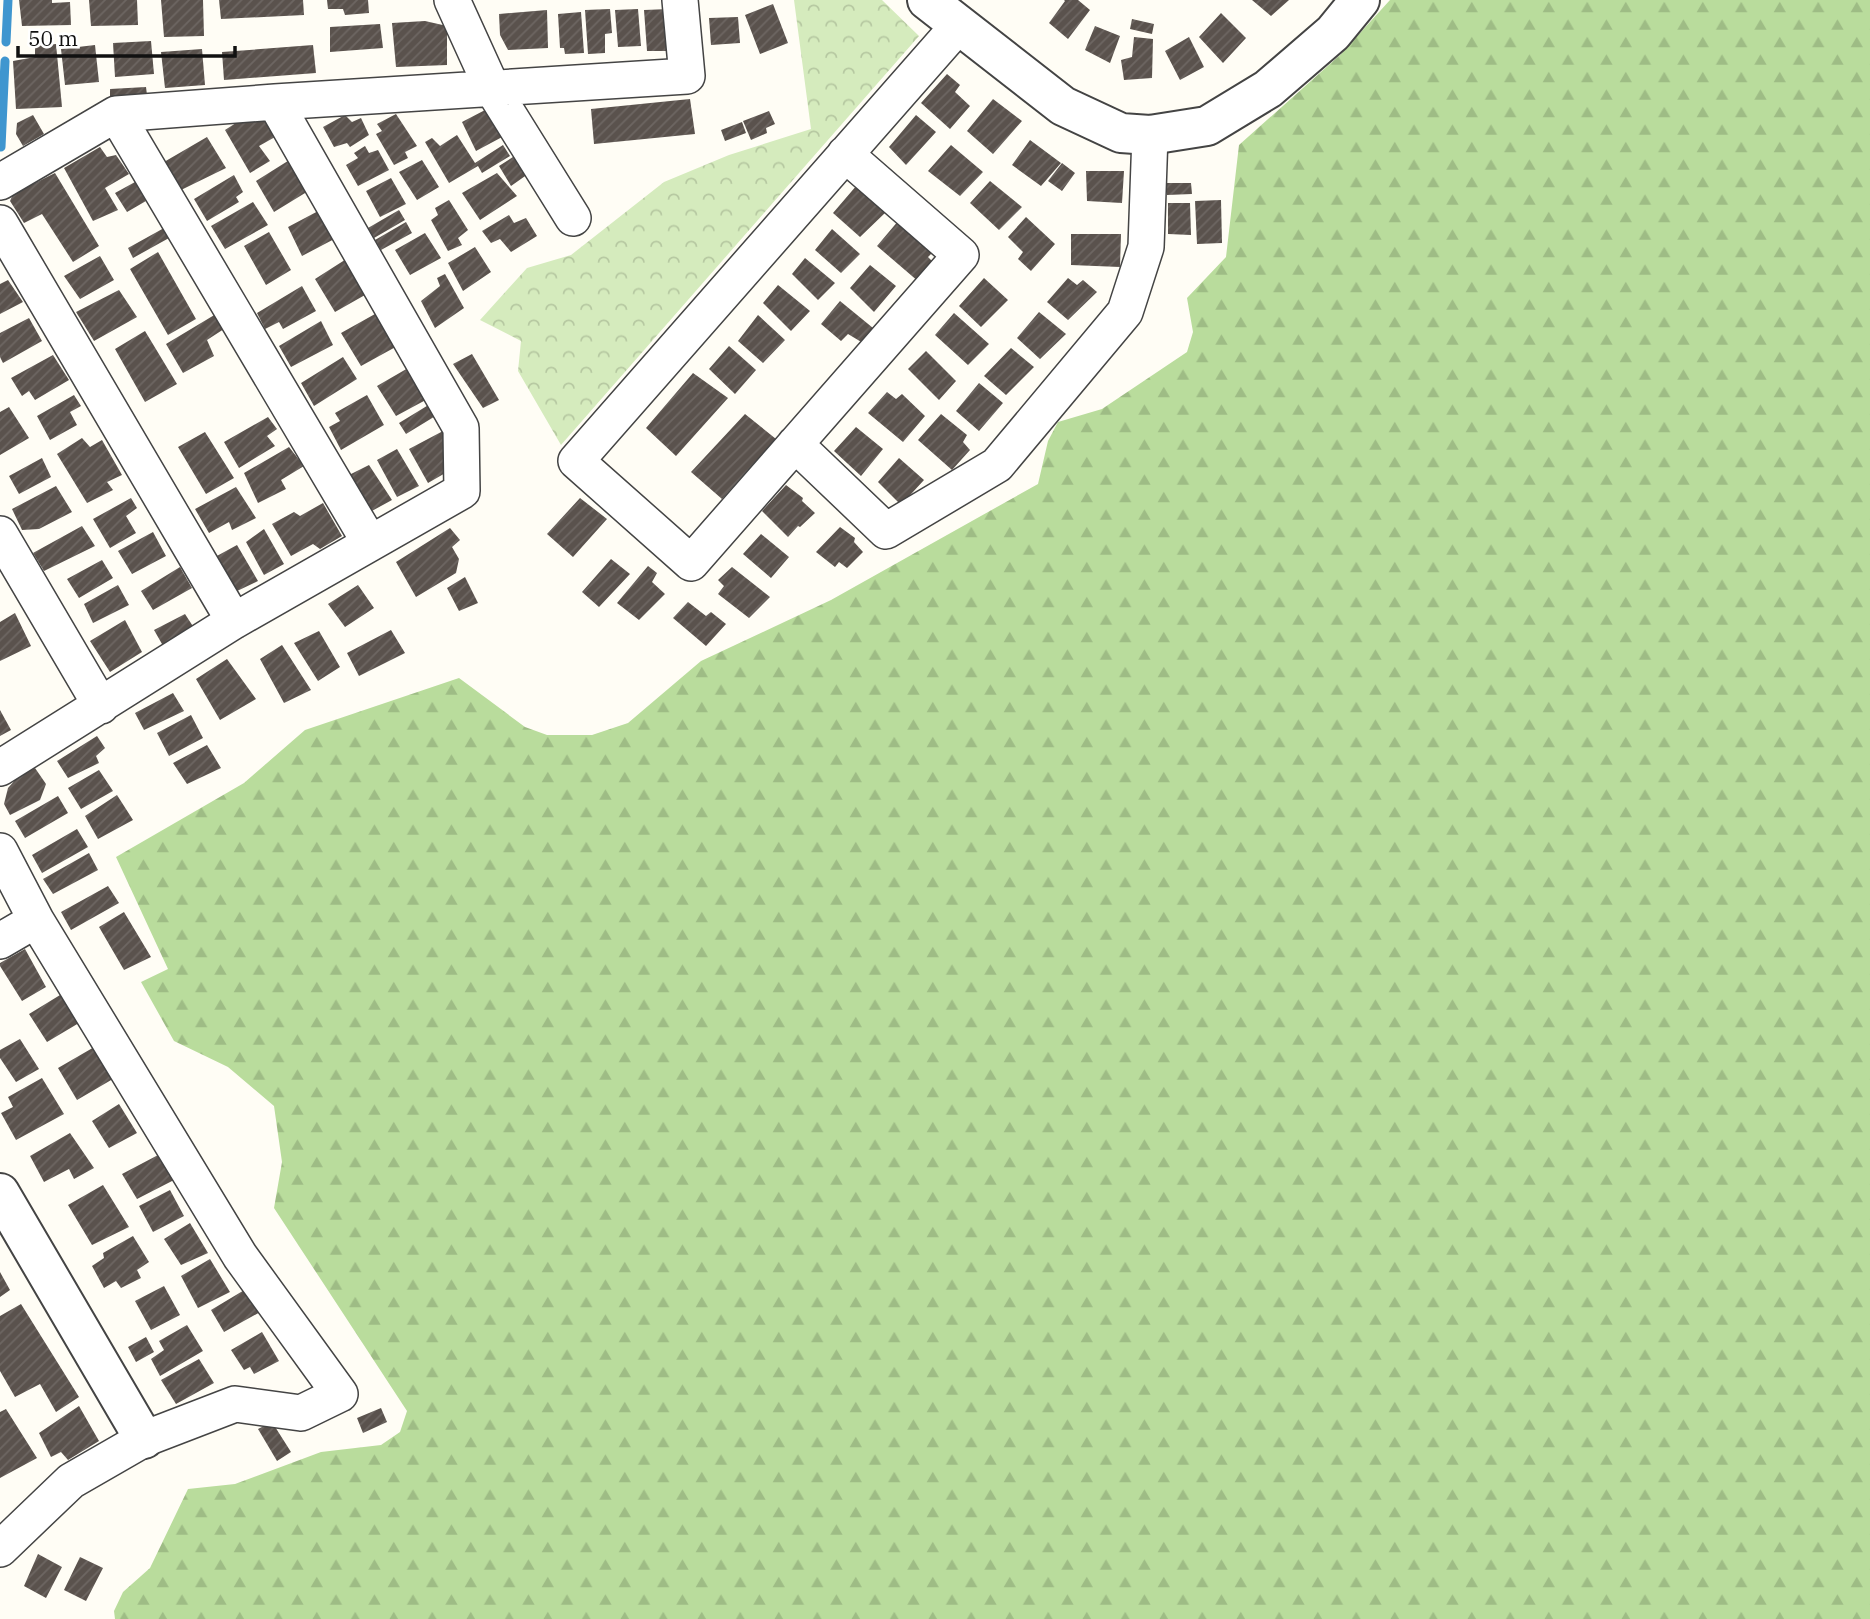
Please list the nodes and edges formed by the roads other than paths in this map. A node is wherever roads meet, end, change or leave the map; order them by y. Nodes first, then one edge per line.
1 (452, 0) edge
2 (681, 0) edge
3 (927, 0) edge
4 (1360, 0) edge
5 (959, 25) junction
6 (492, 88) junction
7 (275, 102) junction
8 (116, 114) junction
9 (1150, 135) junction
10 (845, 154) junction
11 (0, 182) edge
12 (573, 218) dead end
13 (0, 223) edge
14 (795, 444) junction
15 (0, 534) edge
16 (370, 543) junction
17 (234, 621) junction
18 (102, 706) junction
19 (0, 768) edge
20 (0, 850) edge
21 (36, 920) junction
22 (0, 941) edge
23 (0, 1193) edge
24 (144, 1439) junction
25 (1, 1546) edge

1 - 6 street
2 - 6 street
3 - 5 street
4 - 9 street
5 - 9 street
5 - 10 street
6 - 7 street
6 - 12 street
7 - 8 street
7 - 16 street
8 - 11 street
8 - 16 street
9 - 14 street
10 - 14 street
10 - 14 street
13 - 17 street
15 - 18 street
16 - 17 street
17 - 18 street
18 - 19 street
20 - 21 street
21 - 22 street
21 - 24 street
23 - 24 street
24 - 25 street

